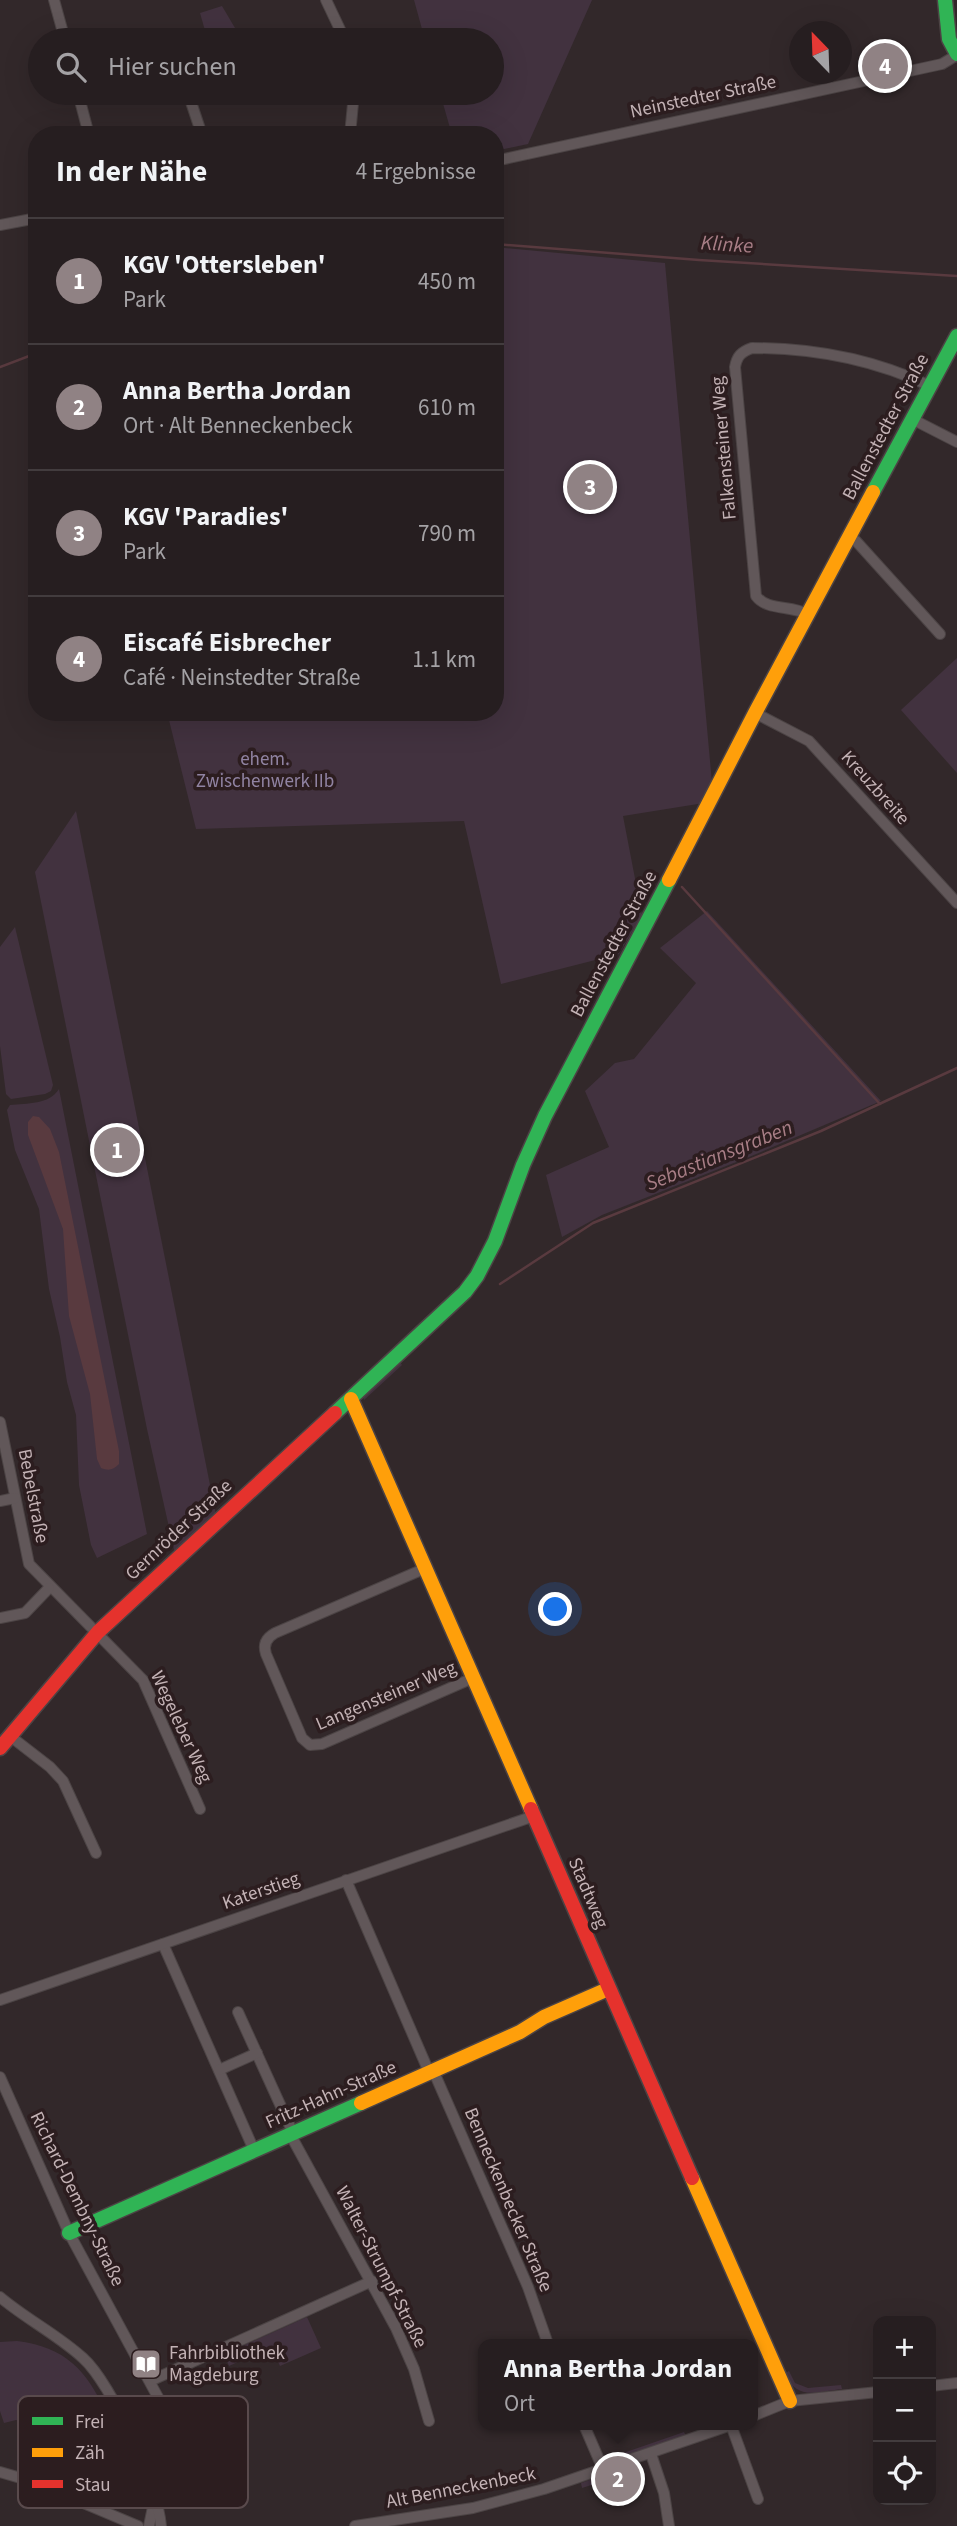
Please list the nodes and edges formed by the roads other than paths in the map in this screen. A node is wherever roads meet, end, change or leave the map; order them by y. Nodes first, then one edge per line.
1 (54, 0) edge
2 (326, 0) edge
3 (945, 0) edge
4 (62, 28) edge
5 (339, 28) edge
6 (957, 54) edge
7 (81, 105) edge
8 (192, 105) edge
9 (353, 105) edge
10 (87, 126) edge
11 (199, 126) edge
12 (350, 126) edge
13 (504, 159) edge
14 (28, 220) edge
15 (0, 225) edge
16 (957, 336) edge
17 (930, 386) junction
18 (912, 419) junction
19 (957, 442) edge
20 (849, 537) junction
21 (807, 614) junction
22 (940, 634) dead end
23 (755, 713) junction
24 (957, 904) edge
25 (398, 1354) joint
26 (351, 1399) junction
27 (0, 1422) edge
28 (15, 1498) junction
29 (0, 1501) edge
30 (426, 1568) junction
31 (50, 1587) junction
32 (0, 1618) edge
33 (98, 1632) junction
34 (473, 1678) junction
35 (5, 1742) edge
36 (200, 1809) dead end
37 (534, 1816) junction
38 (96, 1853) dead end
39 (346, 1880) junction
40 (163, 1944) junction
41 (608, 1989) junction
42 (0, 2000) edge
43 (238, 2012) dead end
44 (257, 2053) junction
45 (219, 2070) junction
46 (431, 2071) junction
47 (0, 2077) edge
48 (292, 2134) junction
49 (254, 2150) junction
50 (69, 2233) junction
51 (372, 2281) junction
52 (0, 2297) edge
53 (546, 2339) edge
54 (150, 2381) junction
55 (957, 2383) edge
56 (936, 2385) edge
57 (873, 2393) edge
58 (110, 2396) edge
59 (156, 2396) edge
60 (790, 2401) junction
61 (758, 2414) edge
62 (429, 2421) dead end
63 (586, 2430) edge
64 (717, 2430) edge
65 (733, 2430) edge
66 (651, 2454) junction
67 (603, 2469) junction
68 (0, 2472) edge
69 (18, 2477) edge
70 (758, 2499) dead end
71 (95, 2508) edge
72 (152, 2508) edge
73 (158, 2508) edge
74 (138, 2526) edge
75 (149, 2526) edge
76 (161, 2526) edge
77 (355, 2526) edge
78 (670, 2526) edge

1 - 4 street
2 - 5 street
3 - 6 street
6 - 13 street, Neinstedter Straße
7 - 10 street
8 - 11 street
9 - 12 street
14 - 15 street
16 - 17 street, Ballenstedter Straße
17 - 18 street, Ballenstedter Straße
17 - 21 street, Falkensteiner Weg
18 - 19 street
18 - 20 street, Ballenstedter Straße
20 - 21 street, Ballenstedter Straße
20 - 22 street
21 - 23 street, Ballenstedter Straße
23 - 24 street, Kreuzbreite
23 - 25 street, Ballenstedter Straße
25 - 26 street, Gernröder Straße
26 - 30 street, Stadtweg
26 - 33 street, Gernröder Straße
27 - 28 street, Bebelstraße
28 - 29 street
28 - 31 street, Bebelstraße
30 - 34 street, Stadtweg
30 - 34 street, Langensteiner Weg
31 - 32 street
31 - 33 street, Bebelstraße
33 - 35 street, Gernröder Straße
33 - 36 street, Wegeleber Weg
34 - 37 street, Stadtweg
35 - 38 street
37 - 39 street, Katerstieg
37 - 41 street, Stadtweg
39 - 40 street, Katerstieg
39 - 46 street, Benneckenbecker Straße
40 - 42 street, Katerstieg
40 - 45 street
41 - 46 street, Fritz-Hahn-Straße
41 - 60 street, Stadtweg
43 - 44 street, Walter-Strumpf-Straße
44 - 45 street
44 - 48 street, Walter-Strumpf-Straße
45 - 49 street
46 - 48 street, Fritz-Hahn-Straße
46 - 53 street, Benneckenbecker Straße
47 - 50 street, Richard-Dembny-Straße
48 - 49 street, Fritz-Hahn-Straße
48 - 51 street, Walter-Strumpf-Straße
49 - 50 street, Fritz-Hahn-Straße
50 - 54 street, Richard-Dembny-Straße
51 - 54 street
51 - 62 street, Walter-Strumpf-Straße
52 - 58 street
54 - 59 street, Richard-Dembny-Straße
55 - 56 street
57 - 60 street
60 - 61 street
63 - 67 street
64 - 66 street, Alt Benneckenbeck
65 - 70 street
66 - 67 street, Alt Benneckenbeck
66 - 78 street
67 - 77 street, Alt Benneckenbeck
68 - 69 street
71 - 74 street
72 - 75 street, Richard-Dembny-Straße
73 - 76 street, Richard-Dembny-Straße

